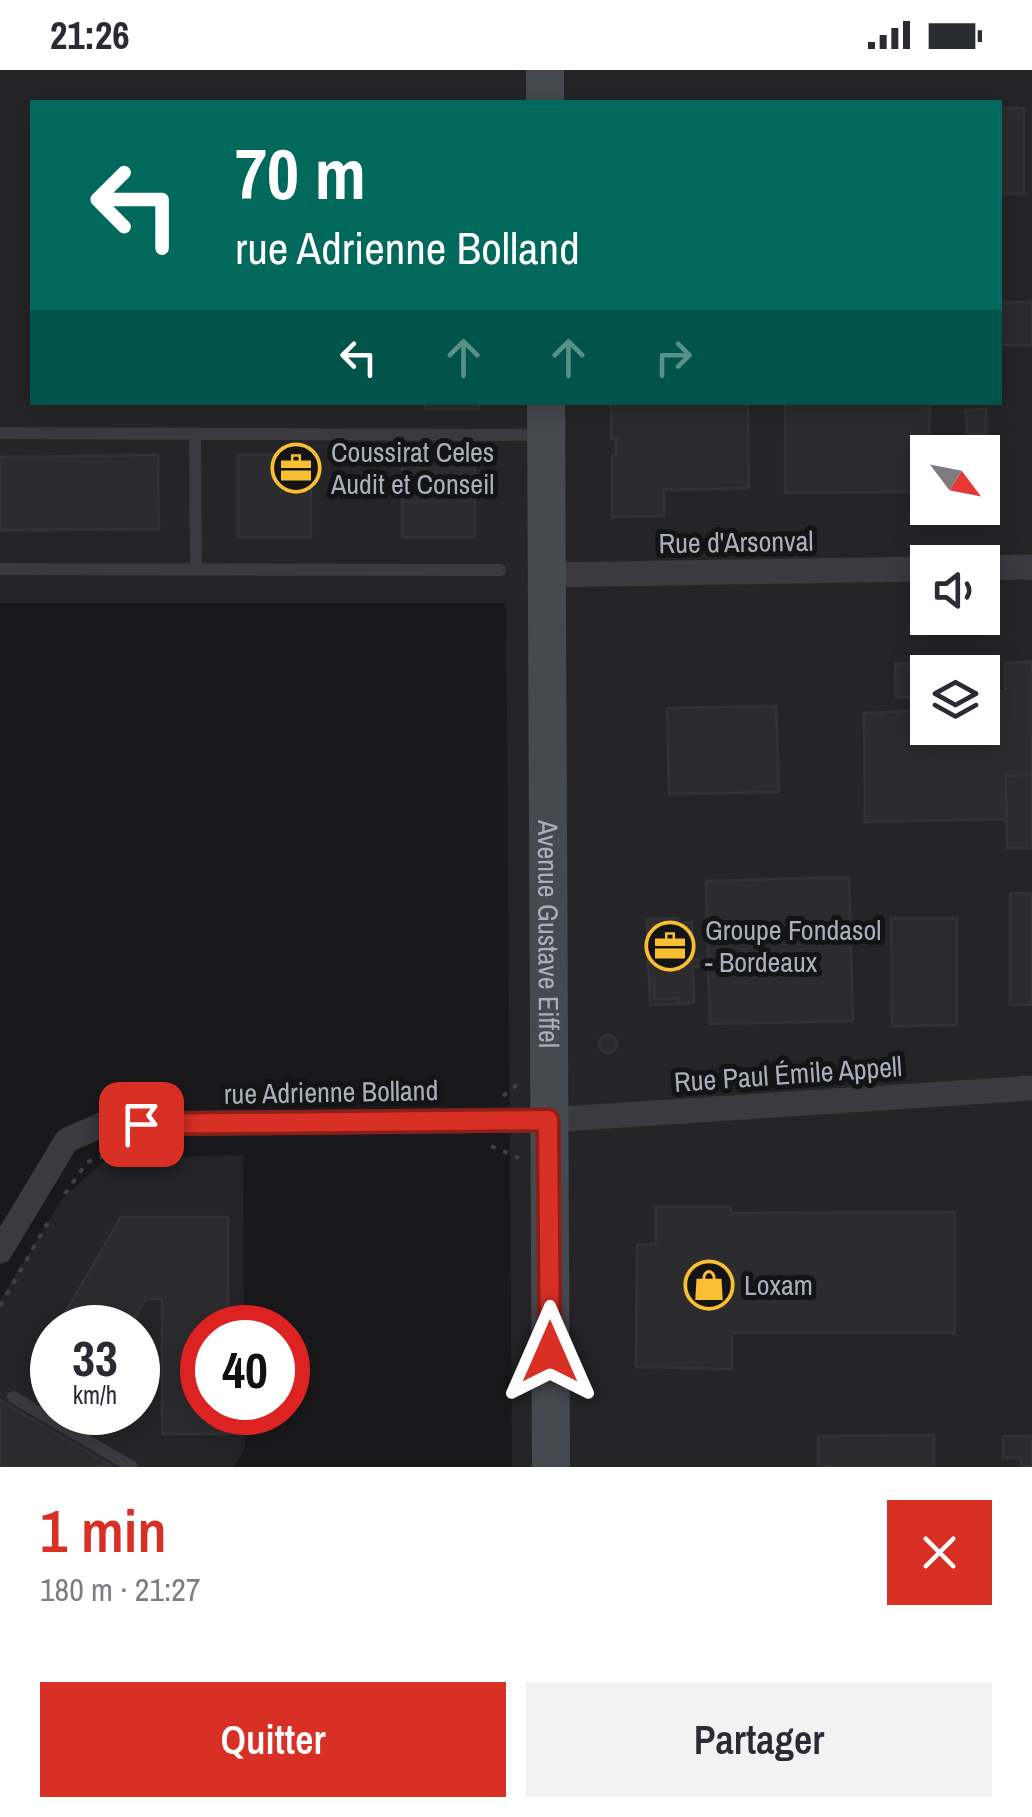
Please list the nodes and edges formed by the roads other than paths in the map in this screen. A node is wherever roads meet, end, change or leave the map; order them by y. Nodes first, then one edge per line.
1 (545, 70) edge
2 (544, 100) edge
3 (546, 419) edge
4 (0, 433) edge
5 (194, 434) junction
6 (1032, 567) edge
7 (1000, 568) edge
8 (0, 569) edge
9 (910, 569) edge
10 (196, 570) junction
11 (500, 570) dead end
12 (546, 575) junction
13 (1032, 1088) edge
14 (548, 1120) junction
15 (0, 1251) edge
16 (13, 1397) dead end
17 (132, 1467) edge
18 (551, 1467) edge

1 - 2 street
3 - 5 lane
3 - 12 street, Avenue Gustave Eiffel
4 - 5 lane
5 - 10 lane
6 - 7 street
8 - 10 lane
9 - 12 street, Rue d'Arsonval
10 - 11 lane
12 - 14 street, Avenue Gustave Eiffel
13 - 14 street, Rue Paul Émile Appell
14 - 15 street, rue Adrienne Bolland
14 - 18 street, Avenue Gustave Eiffel
16 - 17 lane

